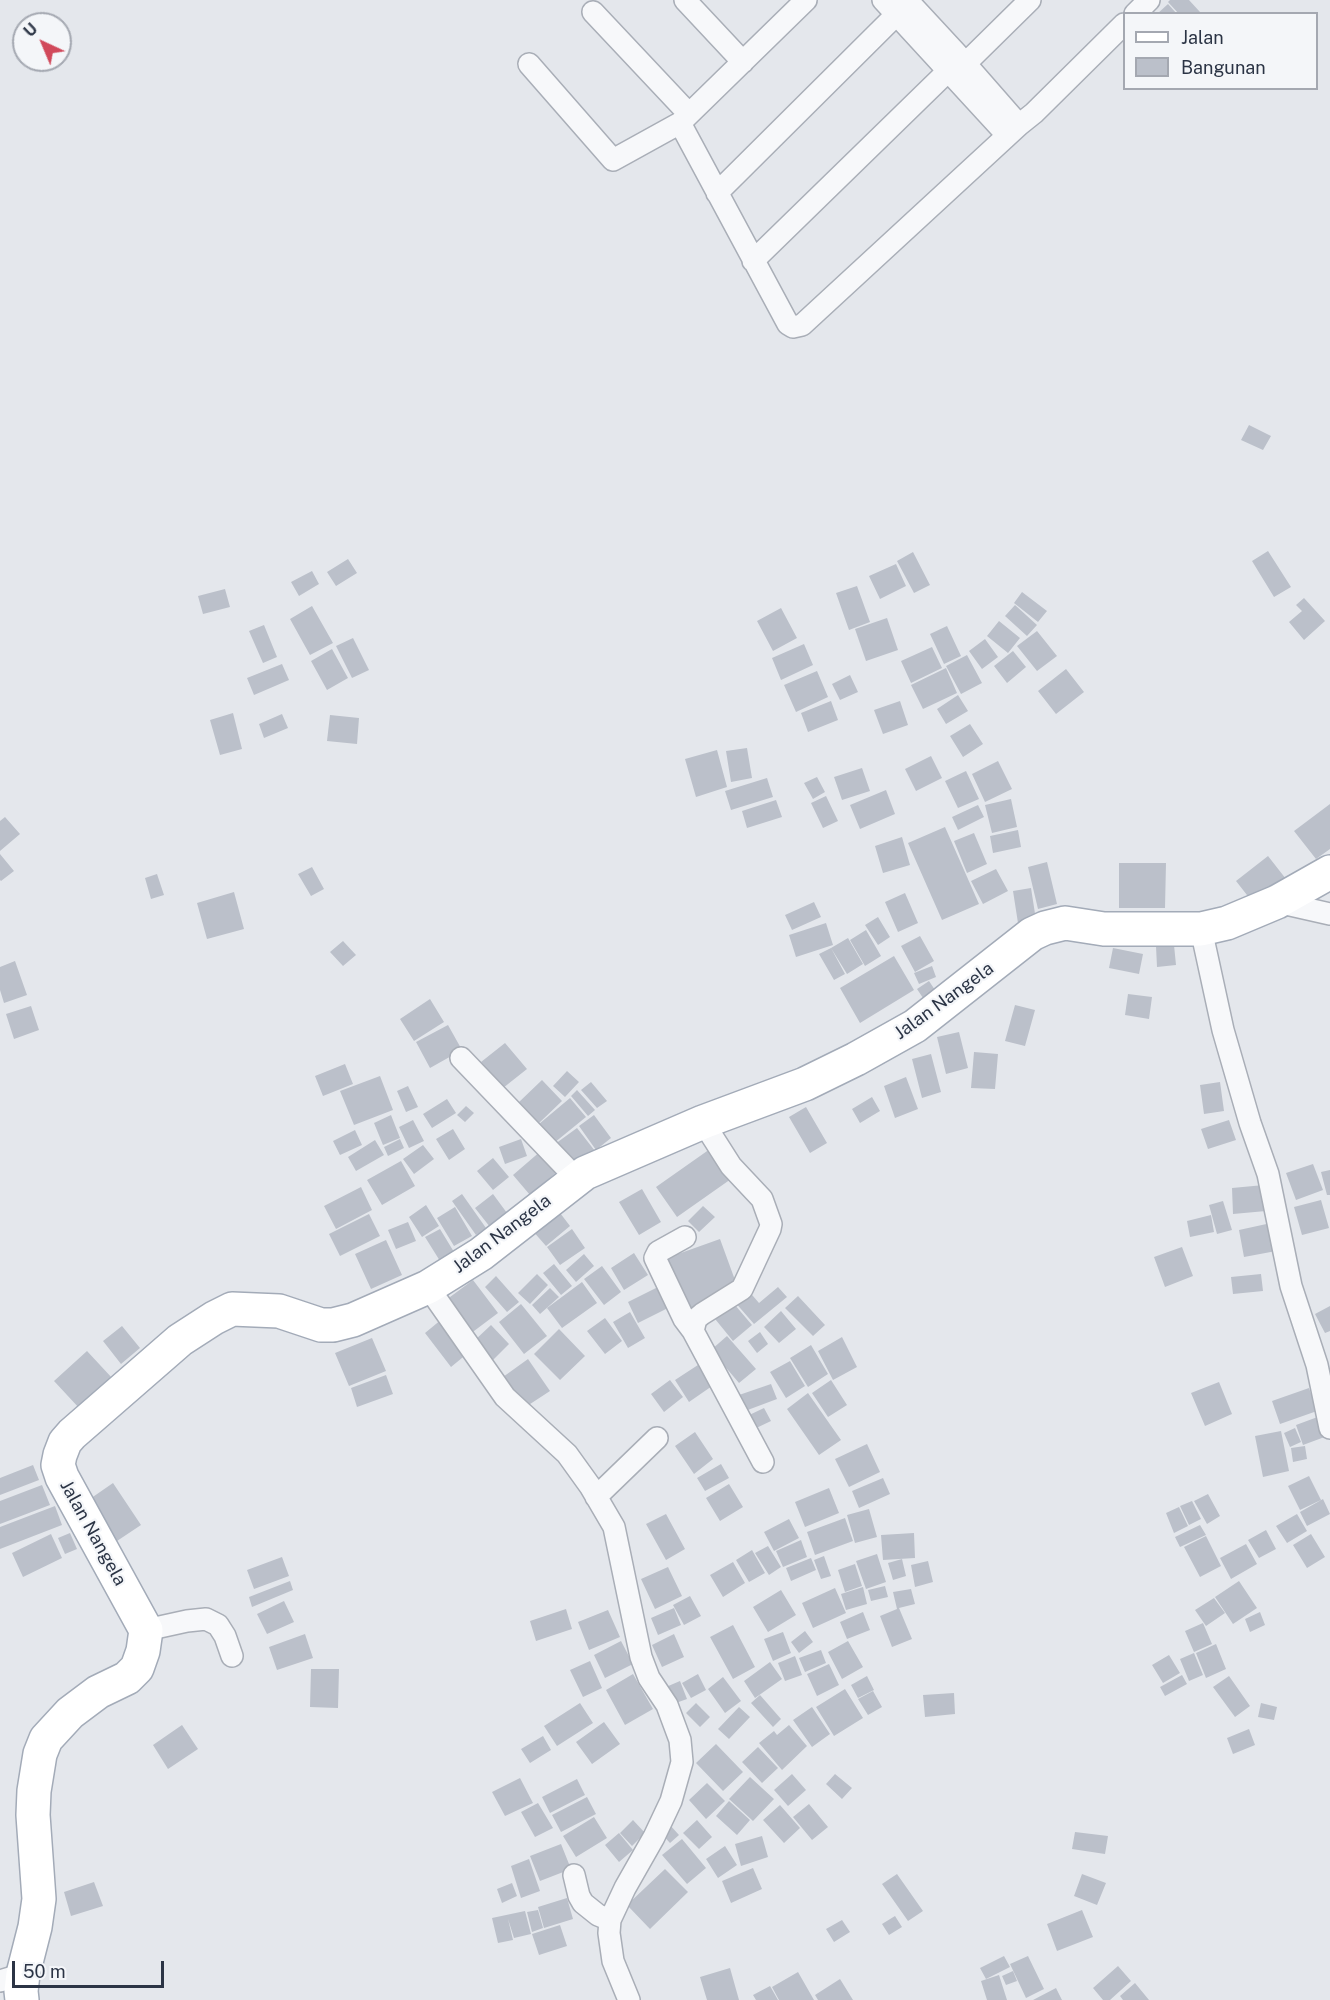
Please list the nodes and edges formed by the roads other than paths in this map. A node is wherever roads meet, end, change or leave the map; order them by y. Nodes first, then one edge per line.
1 (685, 0) edge
2 (1030, 0) edge
3 (1149, 0) edge
4 (796, 3) edge
5 (895, 5) edge
6 (593, 12) dead end
7 (1137, 12) edge
8 (1123, 26) edge
9 (743, 62) junction
10 (529, 64) dead end
11 (957, 67) junction
12 (685, 119) junction
13 (1013, 130) junction
14 (717, 193) junction
15 (753, 261) junction
16 (1330, 872) edge
17 (1277, 902) junction
18 (1330, 914) edge
19 (1202, 929) junction
20 (461, 1058) dead end
21 (704, 1122) junction
22 (576, 1178) junction
23 (685, 1237) dead end
24 (428, 1287) junction
25 (693, 1331) junction
26 (1330, 1428) edge
27 (657, 1438) dead end
28 (763, 1462) dead end
29 (596, 1497) junction
30 (146, 1630) junction
31 (232, 1656) dead end
32 (574, 1875) dead end
33 (610, 1920) junction
34 (15, 1985) edge
35 (628, 2000) edge

1 - 9 street
2 - 11 street
3 - 7 street
4 - 9 street
5 - 11 street
5 - 14 street
6 - 12 street
8 - 13 street
9 - 12 street
10 - 12 street
11 - 13 street
11 - 15 street
12 - 14 street
13 - 15 street
14 - 15 street
16 - 17 main road, Jalan Nangela
17 - 18 street
17 - 19 main road, Jalan Nangela
19 - 21 main road, Jalan Nangela
19 - 26 street
20 - 22 street
21 - 22 main road, Jalan Nangela
21 - 25 street
22 - 24 main road, Jalan Nangela
23 - 25 street
24 - 29 street
24 - 30 main road, Jalan Nangela
25 - 28 street
27 - 29 street
29 - 33 street
30 - 31 street
30 - 34 main road
32 - 33 street
33 - 35 street

